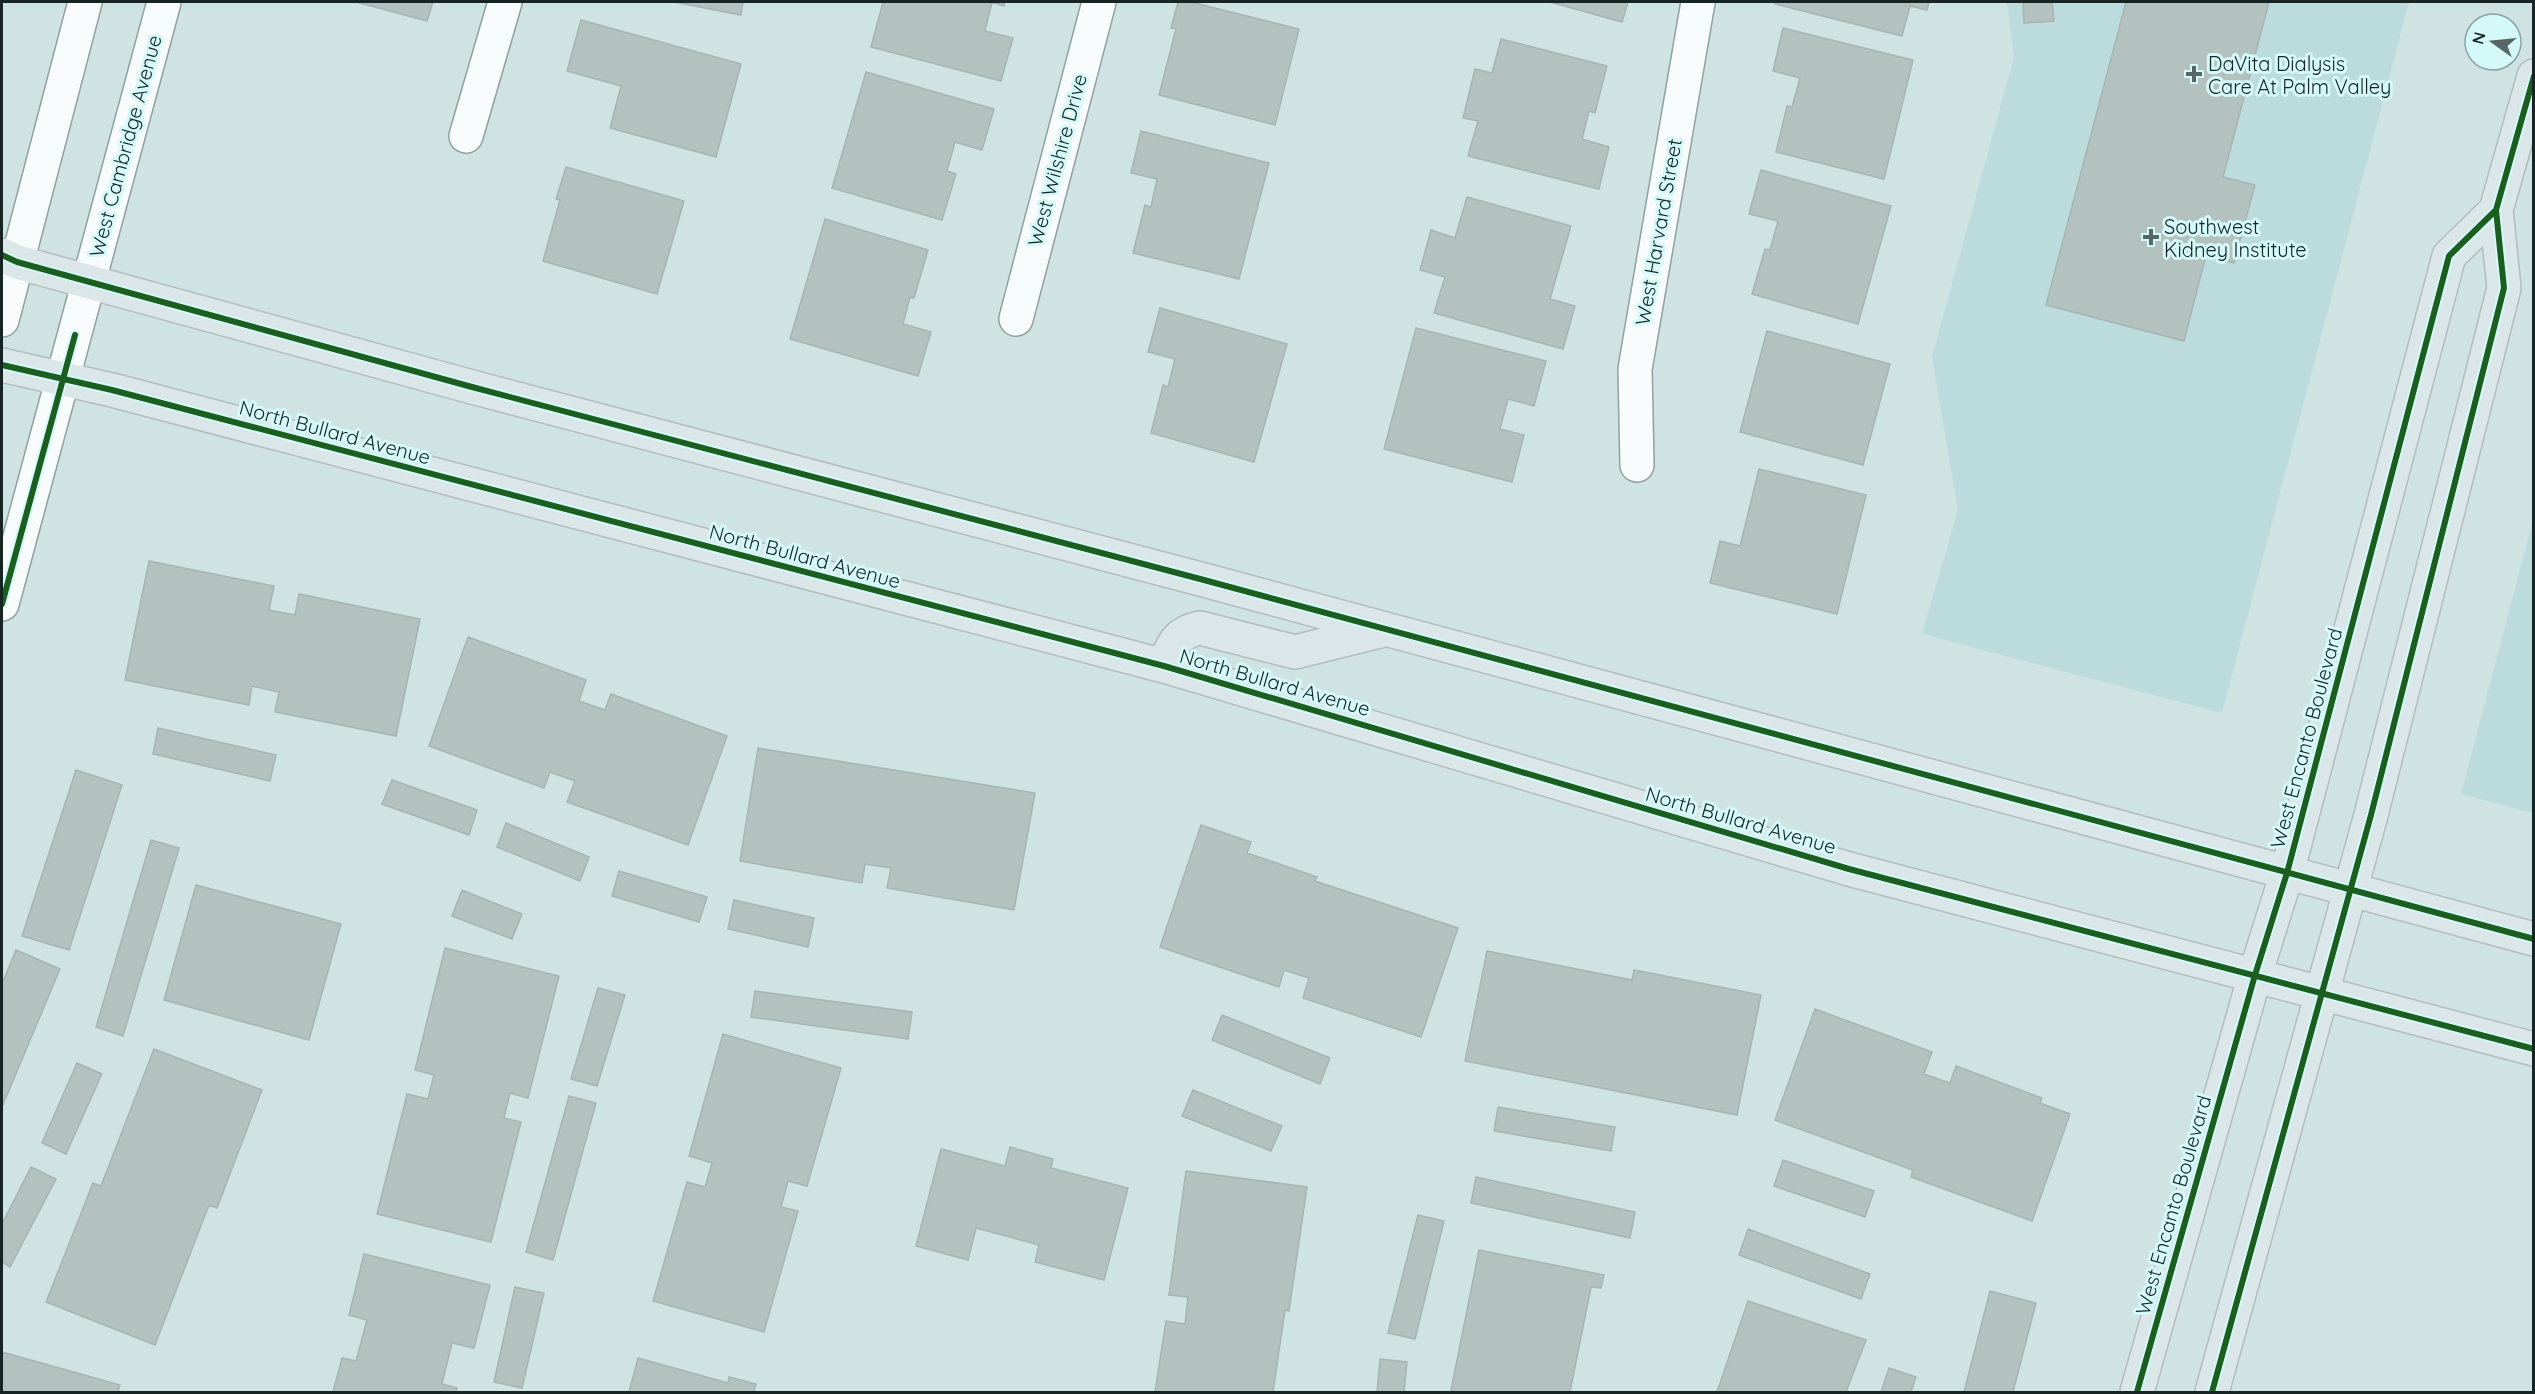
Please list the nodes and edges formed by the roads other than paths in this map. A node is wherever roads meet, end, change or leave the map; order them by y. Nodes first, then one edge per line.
1 (85, 2) edge
2 (164, 2) edge
3 (505, 2) edge
4 (1099, 2) edge
5 (1698, 2) edge
6 (2534, 76) edge
7 (466, 135) dead end
8 (2496, 210) junction
9 (9, 258) edge
10 (90, 281) junction
11 (1016, 319) dead end
12 (2, 320) edge
13 (2, 365) edge
14 (63, 378) junction
15 (1637, 465) dead end
16 (2, 604) edge
17 (1388, 630) junction
18 (1164, 666) junction
19 (2287, 873) junction
20 (2350, 890) junction
21 (2534, 939) edge
22 (2255, 975) junction
23 (2322, 995) junction
24 (2534, 1049) edge
25 (2137, 1392) edge
26 (2212, 1392) edge

1 - 9 street
2 - 10 street, West Cambridge Avenue
3 - 7 street
4 - 11 street, West Wilshire Drive
5 - 15 street, West Harvard Street
6 - 8 main road, West Encanto Boulevard
8 - 19 main road, West Encanto Boulevard
8 - 20 main road, West Encanto Boulevard
9 - 10 main road
9 - 12 street
10 - 14 street, West Cambridge Avenue
10 - 17 main road
13 - 14 main road, North Bullard Avenue
14 - 16 street, West Cambridge Avenue
14 - 18 main road, North Bullard Avenue
17 - 18 main road
17 - 19 main road
18 - 22 main road, North Bullard Avenue
19 - 20 main road
19 - 22 main road, West Encanto Boulevard
20 - 21 main road
20 - 23 main road, West Encanto Boulevard
22 - 23 main road, North Bullard Avenue
22 - 25 main road, West Encanto Boulevard
23 - 24 main road, North Bullard Avenue
23 - 26 main road, West Encanto Boulevard

